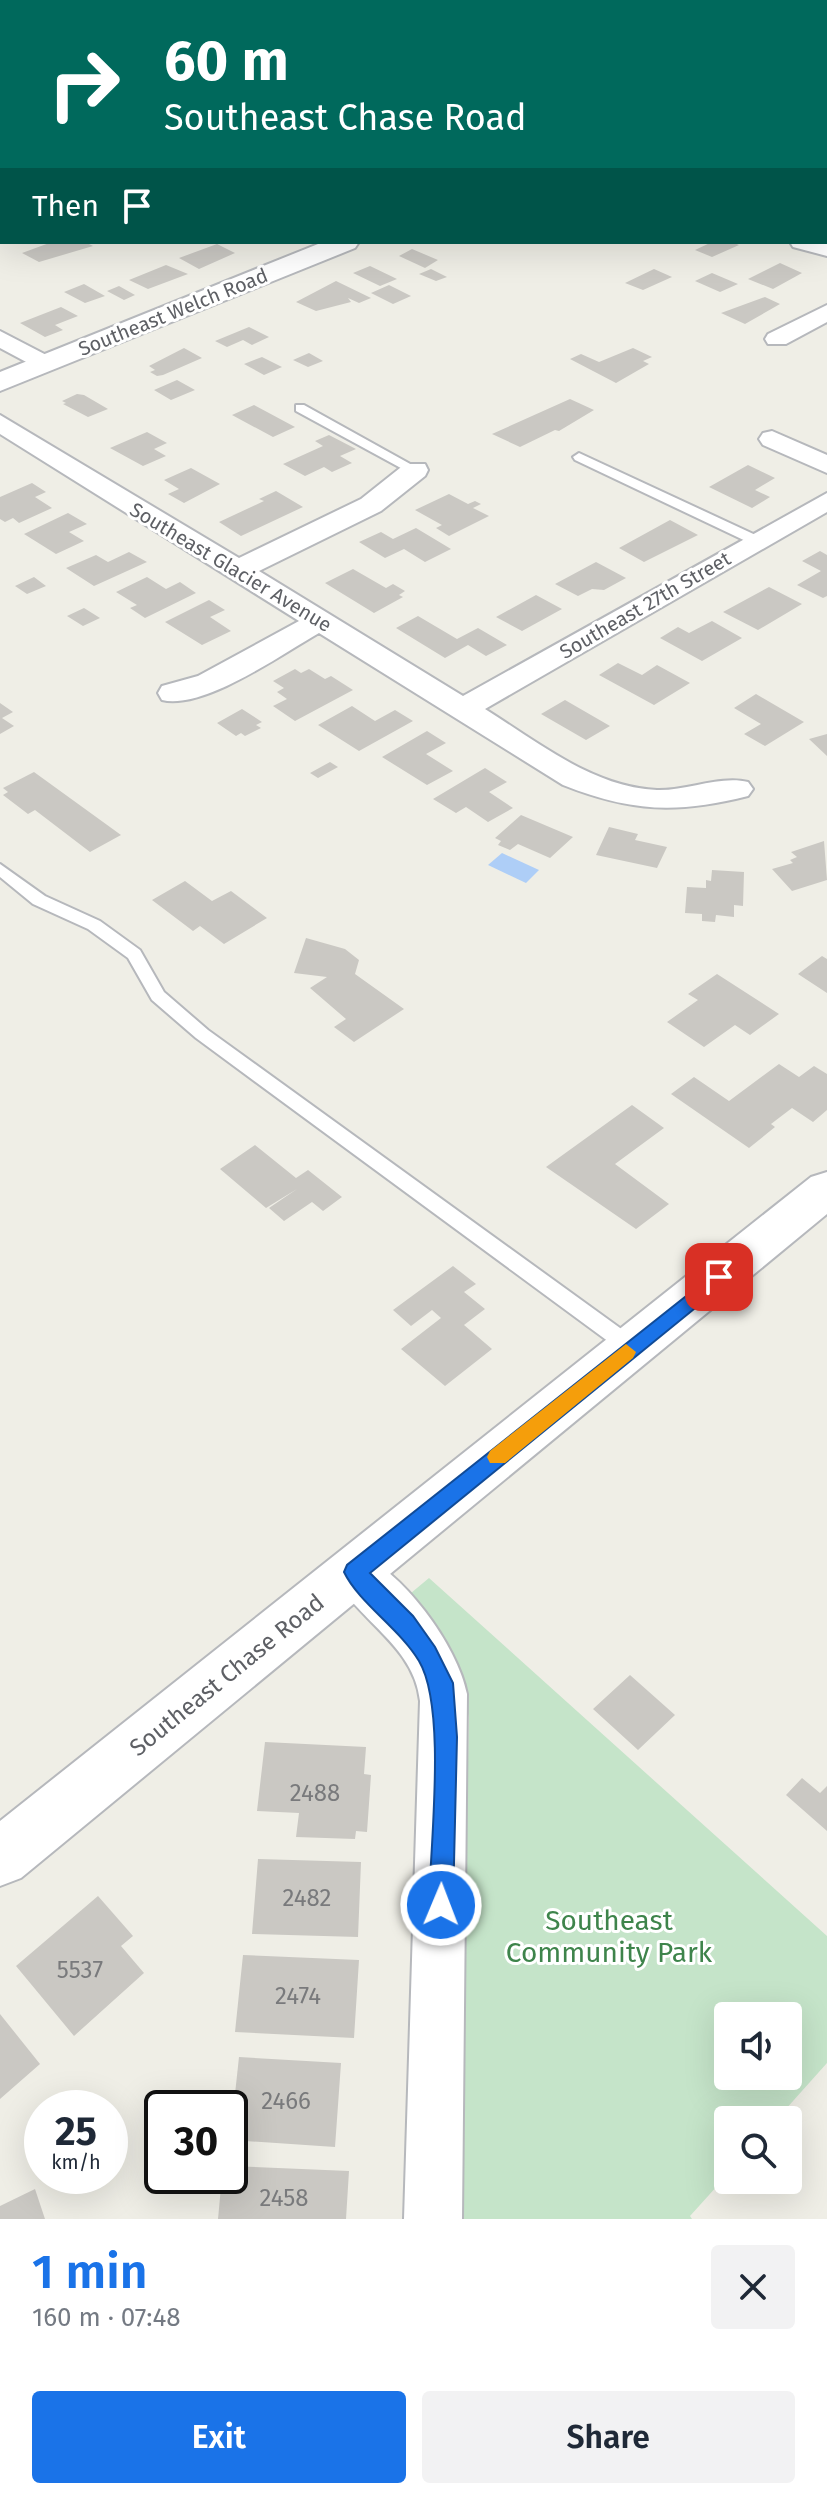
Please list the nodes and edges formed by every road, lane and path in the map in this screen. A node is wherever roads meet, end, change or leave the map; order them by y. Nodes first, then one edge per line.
1 (341, 244) edge
2 (827, 312) edge
3 (0, 338) edge
4 (777, 339) dead end
5 (45, 364) junction
6 (0, 382) edge
7 (300, 408) dead end
8 (0, 423) edge
9 (772, 439) dead end
10 (579, 457) dead end
11 (827, 465) edge
12 (415, 470) joint
13 (827, 501) edge
14 (757, 541) junction
15 (240, 569) junction
16 (320, 621) junction
17 (173, 693) dead end
18 (463, 709) junction
19 (737, 789) dead end
20 (0, 869) edge
21 (827, 1189) edge
22 (632, 1347) junction
23 (355, 1572) junction
24 (0, 1858) edge
25 (433, 2219) edge

1 - 5 street, Southeast Welch Road
2 - 4 street
3 - 5 street
5 - 6 street, Southeast Welch Road
7 - 12 lane
8 - 15 street, Southeast Glacier Avenue
9 - 11 street
10 - 14 lane
12 - 15 street
13 - 14 street, Southeast 27th Street
14 - 18 street, Southeast 27th Street
15 - 16 street, Southeast Glacier Avenue
16 - 17 street
16 - 18 street, Southeast Glacier Avenue
18 - 19 street, Southeast Glacier Avenue
20 - 22 lane
21 - 22 street, Southeast Chase Road
22 - 23 street, Southeast Chase Road
23 - 24 street, Southeast Chase Road
23 - 25 street

